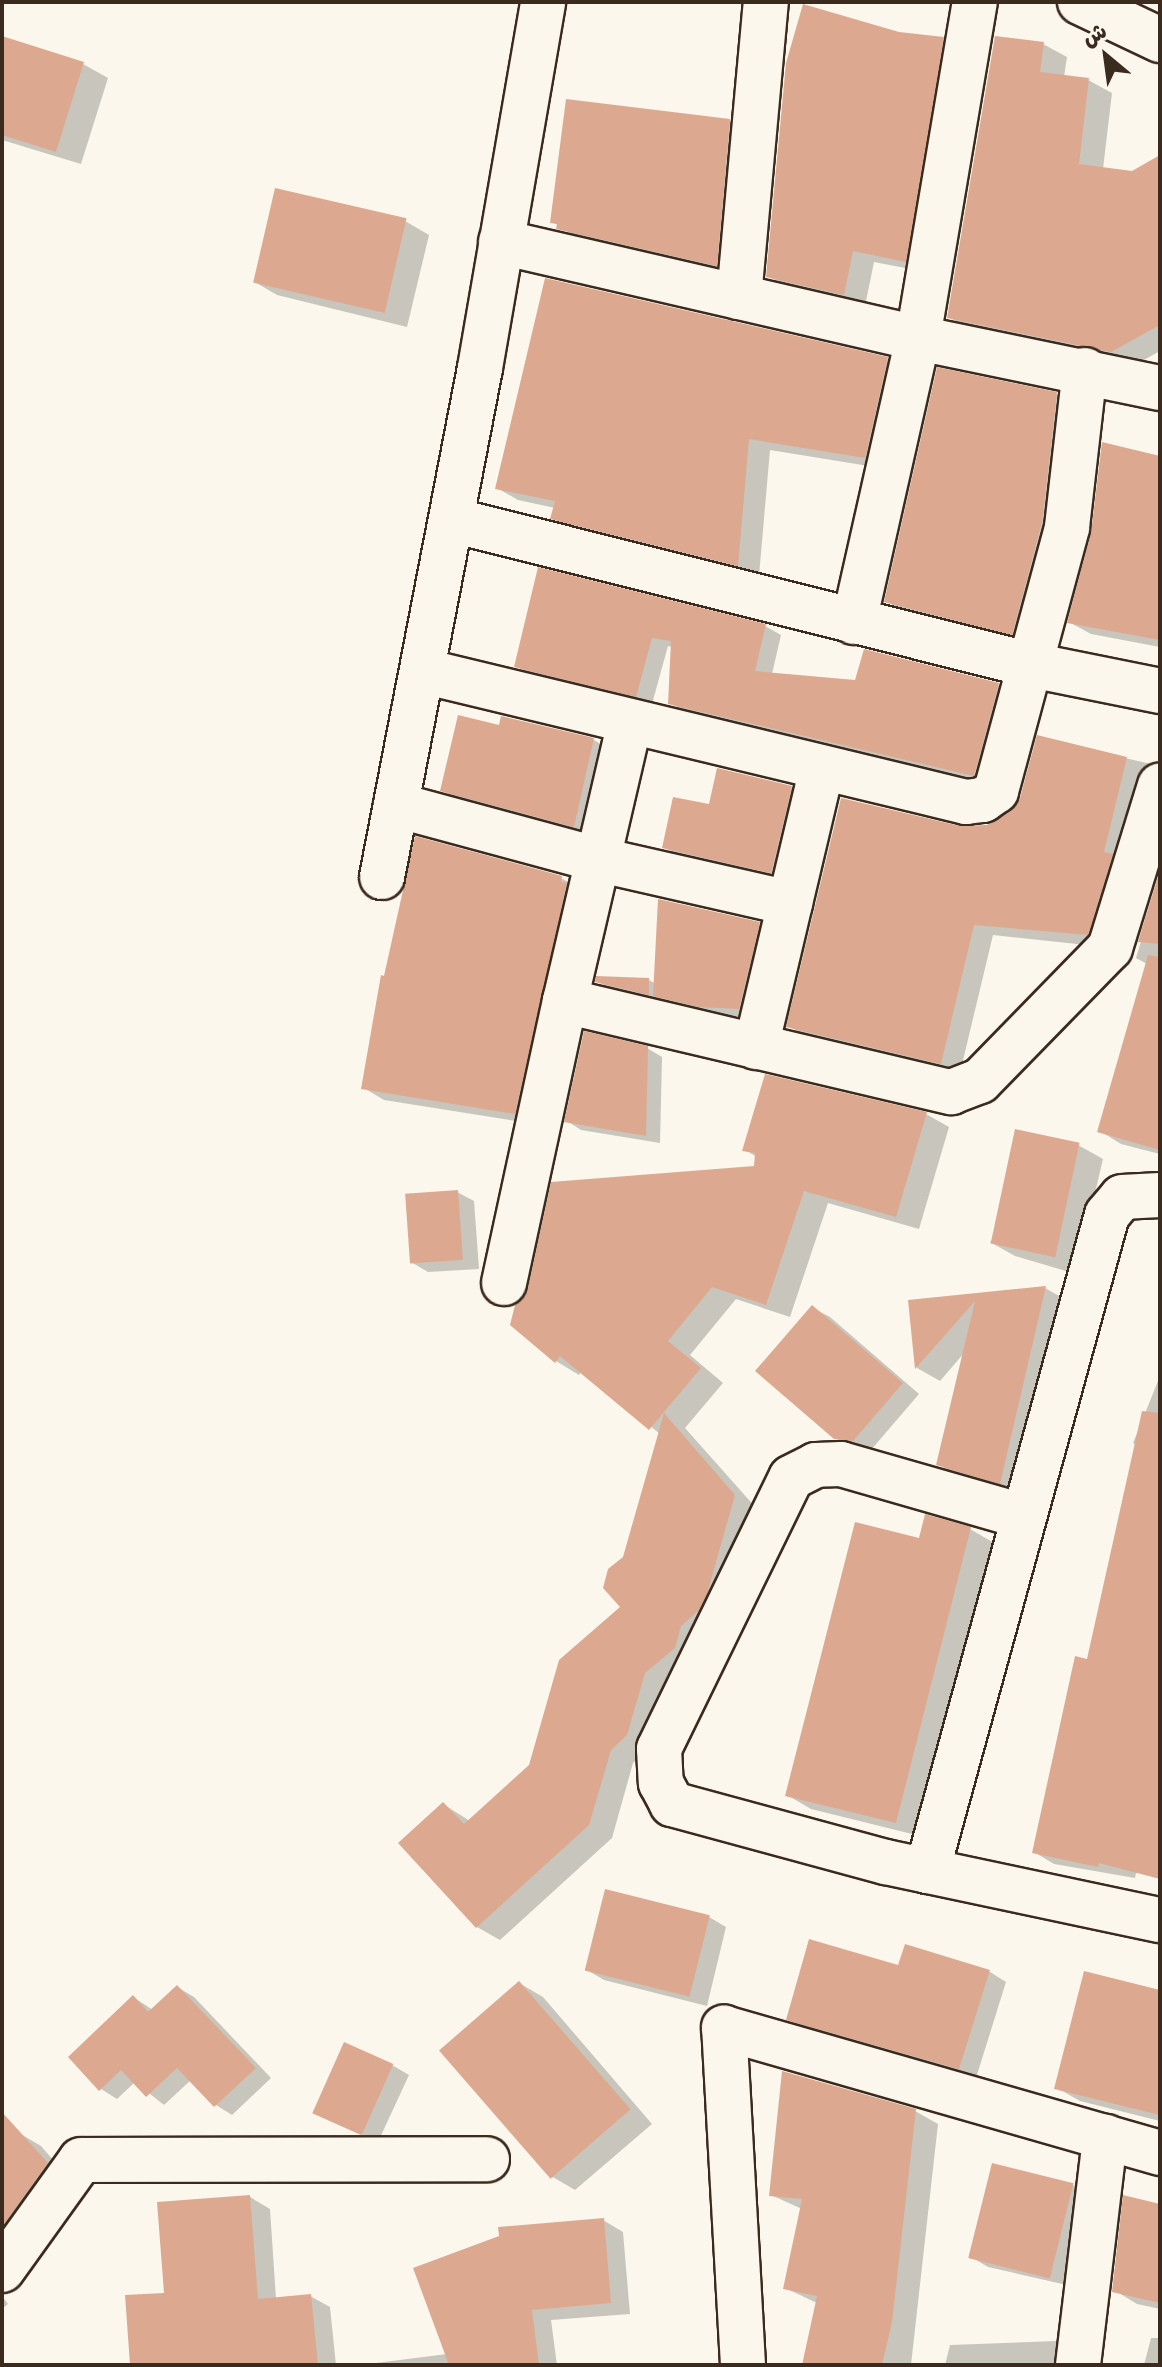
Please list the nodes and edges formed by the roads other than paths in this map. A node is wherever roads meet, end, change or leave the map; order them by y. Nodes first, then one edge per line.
1 (543, 2) edge
2 (766, 2) edge
3 (975, 2) edge
4 (1080, 2) edge
5 (1160, 40) edge
6 (501, 242) junction
7 (739, 297) junction
8 (918, 338) junction
9 (1085, 370) junction
10 (1160, 388) edge
11 (452, 520) junction
12 (854, 622) junction
13 (1031, 665) junction
14 (423, 671) junction
15 (1160, 691) edge
16 (630, 722) junction
17 (822, 768) junction
18 (1160, 785) edge
19 (396, 805) junction
20 (1151, 853) edge
21 (596, 859) junction
22 (382, 877) dead end
23 (790, 903) junction
24 (565, 1001) junction
25 (756, 1047) junction
26 (1160, 1195) edge
27 (504, 1283) dead end
28 (1022, 1516) junction
29 (927, 1871) junction
30 (1160, 1920) edge
31 (1105, 2137) junction
32 (1160, 2153) edge
33 (487, 2159) dead end
34 (2, 2270) edge
35 (743, 2365) edge
36 (1078, 2365) edge

1 - 6 street
2 - 7 street
3 - 8 street
4 - 5 street
6 - 7 street
6 - 11 street
7 - 8 street
8 - 9 street
8 - 12 street
9 - 10 street
9 - 13 street
11 - 12 street
11 - 14 street
12 - 13 street
13 - 15 street
13 - 17 street
14 - 16 street
14 - 19 street
16 - 17 street
16 - 21 street
17 - 23 street
18 - 20 street
19 - 21 street
19 - 22 street
20 - 25 street
21 - 23 street
21 - 24 street
23 - 25 street
24 - 25 street
24 - 27 street
26 - 28 street
28 - 29 street
28 - 29 street
29 - 30 street
31 - 32 street
31 - 35 street
31 - 36 street
33 - 34 street

